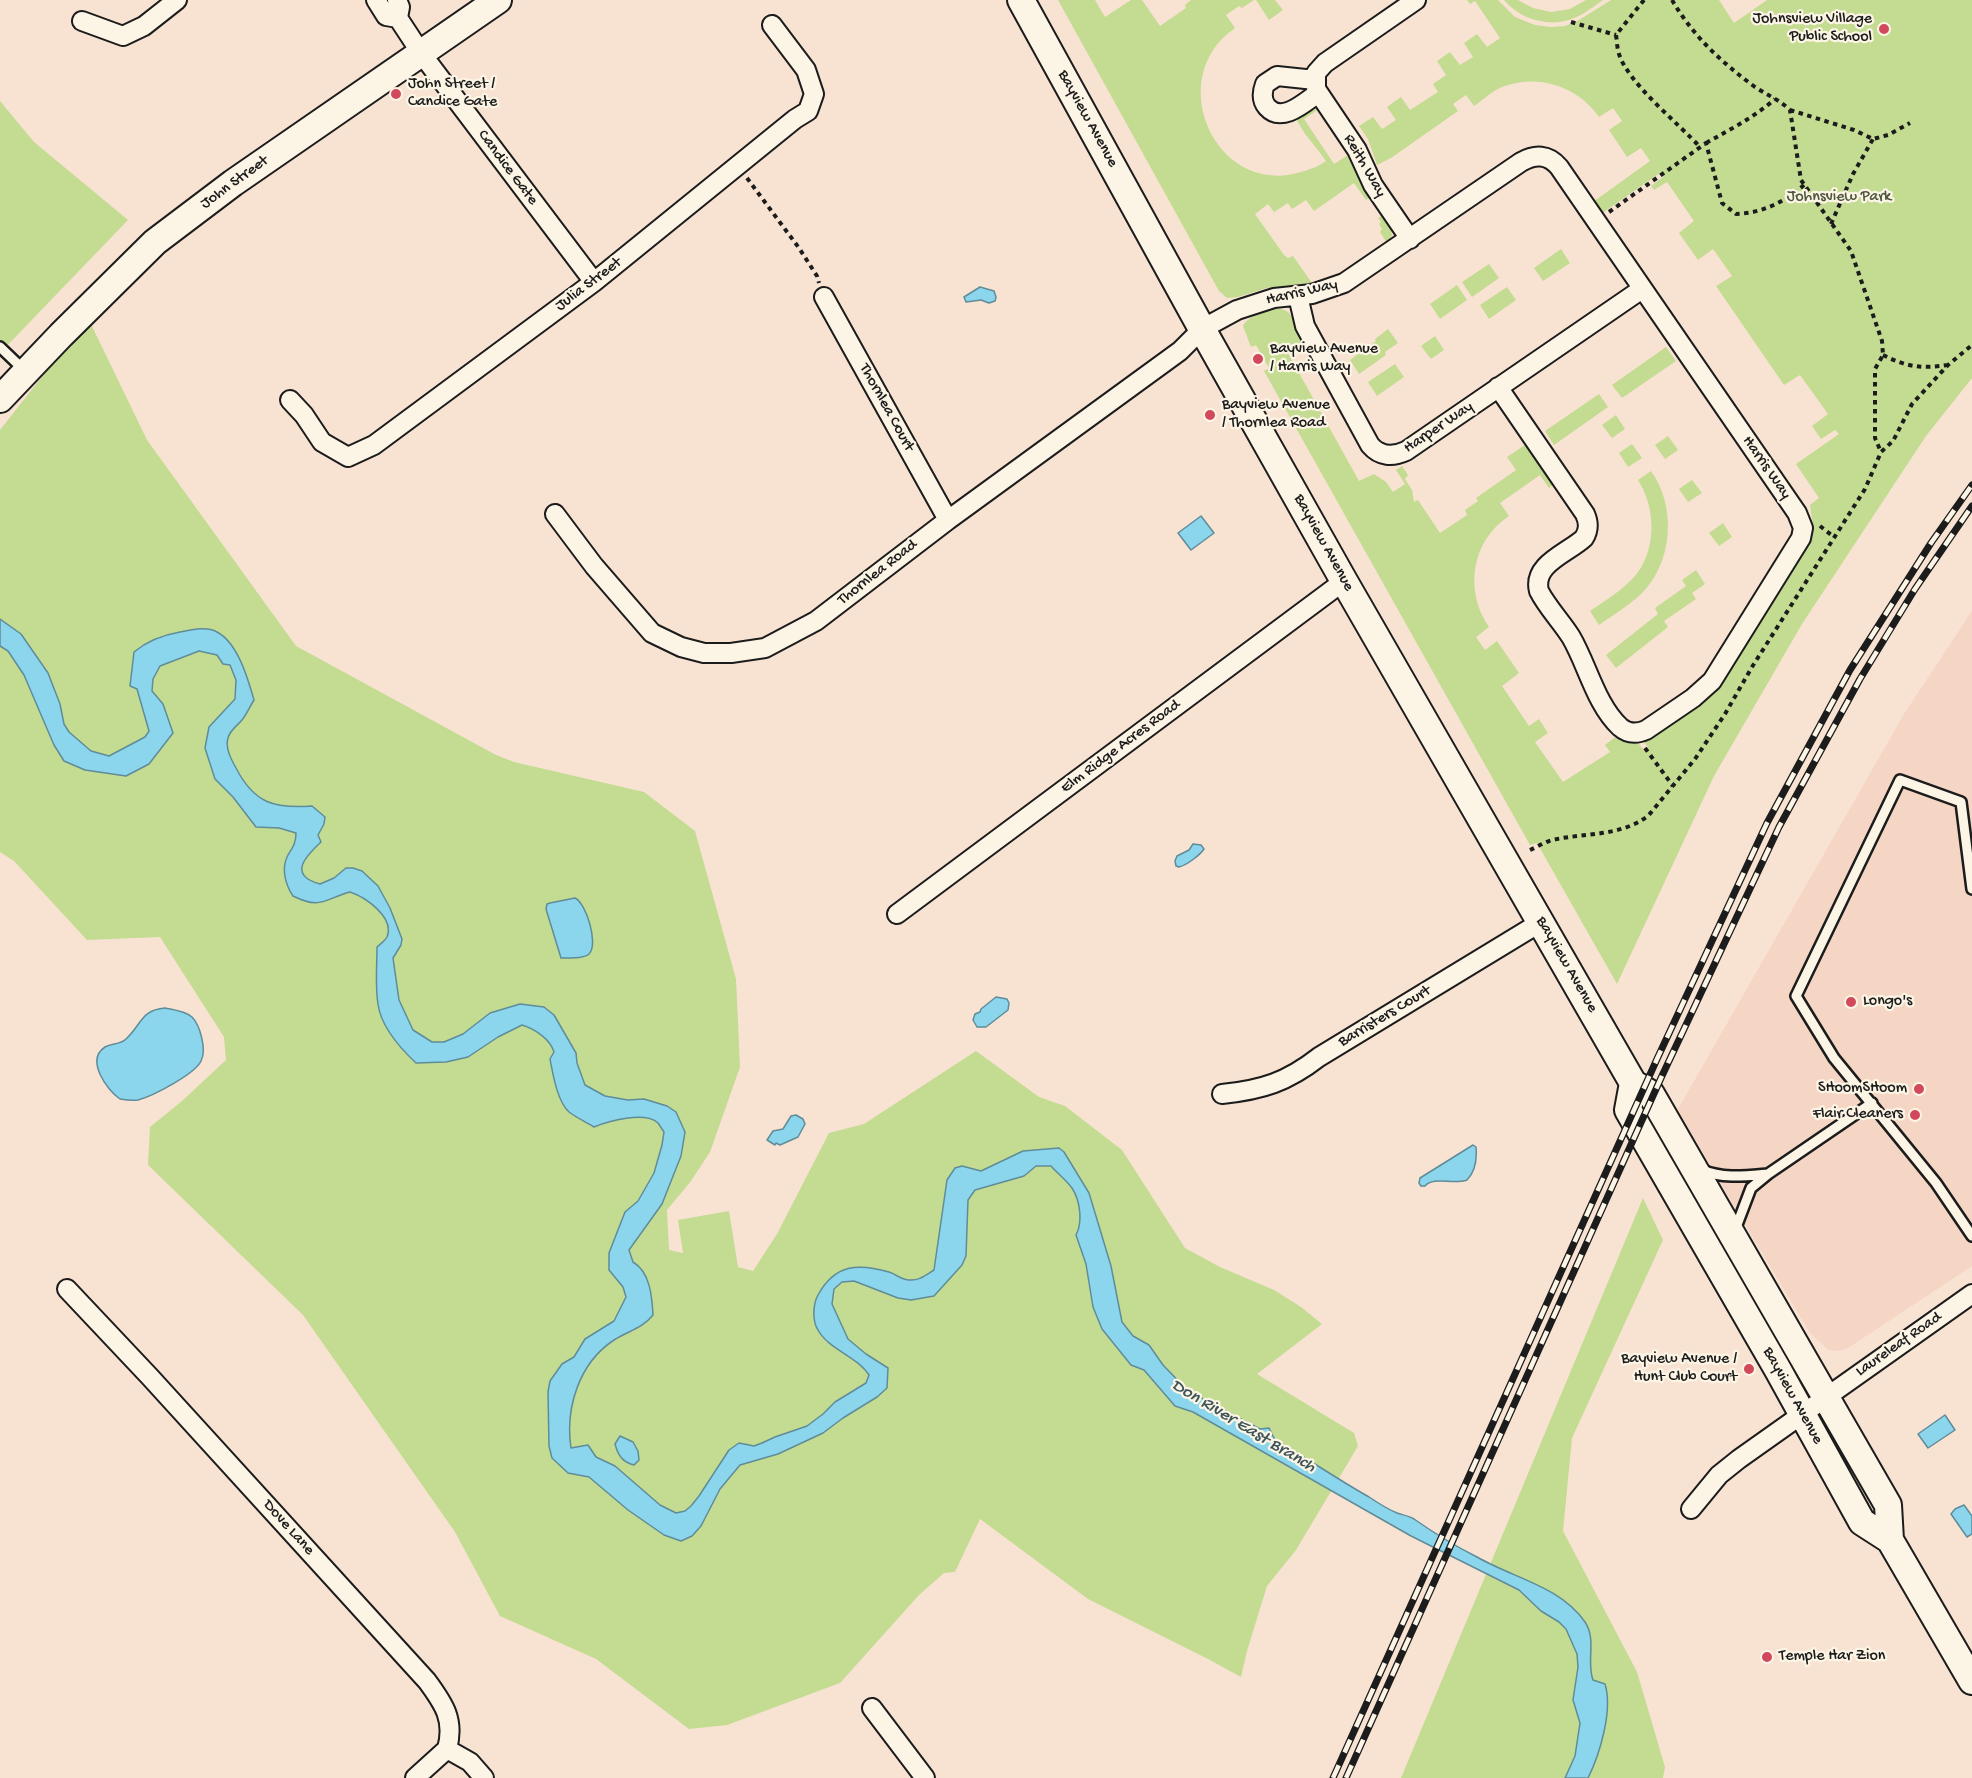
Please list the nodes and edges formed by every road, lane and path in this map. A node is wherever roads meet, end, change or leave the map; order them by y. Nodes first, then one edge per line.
1 (177, 0) edge
2 (376, 0) edge
3 (498, 0) edge
4 (1021, 0) edge
5 (1416, 0) edge
6 (1644, 0) edge
7 (1672, 0) edge
8 (397, 9) edge
9 (82, 21) dead end
10 (1571, 22) dead end
11 (772, 25) dead end
12 (1616, 35) junction
13 (421, 53) junction
14 (1775, 99) junction
15 (1790, 110) junction
16 (1910, 123) dead end
17 (1873, 139) junction
18 (1706, 143) junction
19 (1700, 147) junction
20 (738, 165) junction
21 (1804, 185) junction
22 (1596, 221) junction
23 (1831, 224) junction
24 (1410, 239) junction
25 (594, 282) junction
26 (1642, 289) junction
27 (1298, 296) junction
28 (824, 297) joint
29 (1202, 329) junction
30 (1972, 345) edge
31 (0, 347) edge
32 (1883, 355) junction
33 (1948, 365) junction
34 (26, 371) junction
35 (1498, 387) junction
36 (0, 399) edge
37 (290, 400) dead end
38 (555, 514) dead end
39 (948, 520) junction
40 (1344, 581) junction
41 (1634, 733) junction
42 (1673, 786) dead end
43 (1972, 889) edge
44 (897, 914) dead end
45 (1541, 922) junction
46 (1633, 1083) junction
47 (1222, 1094) dead end
48 (1872, 1103) junction
49 (1692, 1166) junction
50 (1768, 1174) junction
51 (1971, 1233) edge
52 (1733, 1237) junction
53 (67, 1289) dead end
54 (1972, 1294) edge
55 (1827, 1398) junction
56 (1803, 1416) junction
57 (1691, 1509) dead end
58 (1890, 1540) junction
59 (1972, 1681) edge
60 (872, 1708) dead end
61 (447, 1749) junction
62 (415, 1778) edge
63 (484, 1778) edge
64 (925, 1778) edge

1 - 9 street
2 - 8 street, Candice Gate
3 - 13 main road, John Street
4 - 29 main road, Bayview Avenue
5 - 24 street, Reith Way
6 - 12 path
7 - 14 path
8 - 13 street, Candice Gate
10 - 12 path
11 - 20 street, Julia Street
12 - 19 path
13 - 25 street, Candice Gate
13 - 34 main road, John Street
14 - 15 path
14 - 18 path
15 - 17 path
15 - 21 path
16 - 17 path
17 - 23 path
18 - 19 path
18 - 21 path
19 - 22 path
20 - 25 street, Julia Street
20 - 28 path
21 - 23 path
22 - 24 street, Harris Way
22 - 26 street, Harris Way
23 - 32 path
24 - 27 street, Harris Way
25 - 37 street, Julia Street
26 - 35 street, Harper Way
26 - 41 street, Harris Way
27 - 29 street, Harris Way
27 - 35 street, Harper Way
28 - 39 street, Thornlea Court
29 - 39 street, Thornlea Road
29 - 40 main road, Bayview Avenue
30 - 33 path
31 - 34 lane
32 - 33 path
32 - 33 path
34 - 36 main road, John Street
35 - 41 street
38 - 39 street, Thornlea Road
40 - 44 street, Elm Ridge Acres Road
40 - 45 main road, Bayview Avenue
41 - 42 path
43 - 48 lane
45 - 46 main road, Bayview Avenue
45 - 47 street, Barristers Court
46 - 49 main road, Bayview Avenue
46 - 56 main road, Bayview Avenue
48 - 50 lane
48 - 51 lane
49 - 50 lane
49 - 52 main road, Bayview Avenue
50 - 52 lane
52 - 55 main road, Bayview Avenue
53 - 61 street, Dove Lane
54 - 55 street, Laureleaf Road
55 - 56 street, Laureleaf Road
55 - 58 main road, Bayview Avenue
56 - 57 street, Laureleaf Road
56 - 58 main road, Bayview Avenue
58 - 59 main road, Bayview Avenue
60 - 64 street
61 - 62 street
61 - 63 street

